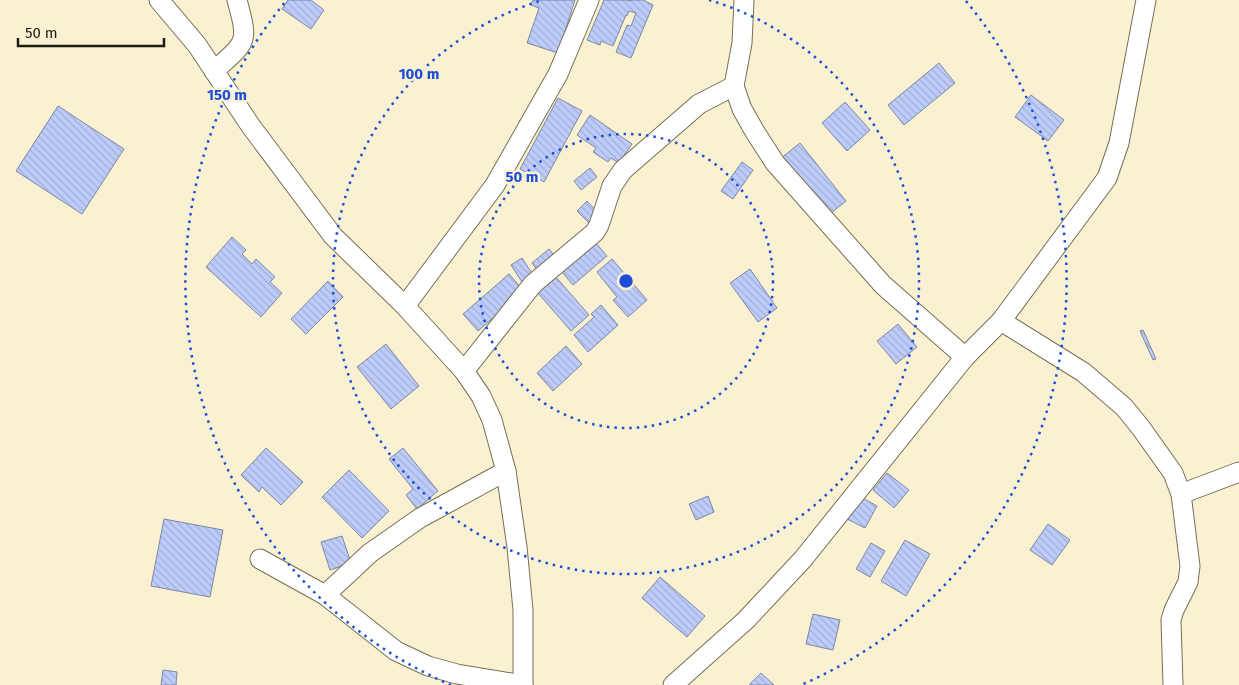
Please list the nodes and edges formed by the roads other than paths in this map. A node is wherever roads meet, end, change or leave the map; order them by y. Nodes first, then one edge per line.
1 (159, 0) edge
2 (237, 0) edge
3 (589, 0) edge
4 (744, 0) edge
5 (1146, 0) edge
6 (214, 71) junction
7 (734, 86) junction
8 (405, 306) junction
9 (1001, 322) junction
10 (965, 357) junction
11 (464, 370) junction
12 (506, 471) junction
13 (1239, 472) edge
14 (1182, 494) junction
15 (260, 559) dead end
16 (325, 595) junction
17 (523, 685) edge
18 (673, 685) edge
19 (1173, 685) edge

1 - 6 street
2 - 6 street
3 - 8 street
4 - 7 street
5 - 9 street
6 - 8 street
7 - 10 street
7 - 11 street
8 - 11 street
9 - 10 street
9 - 14 street
10 - 18 street
11 - 12 street
12 - 16 street
12 - 17 street
13 - 14 street
14 - 19 street
15 - 16 street
16 - 17 street

